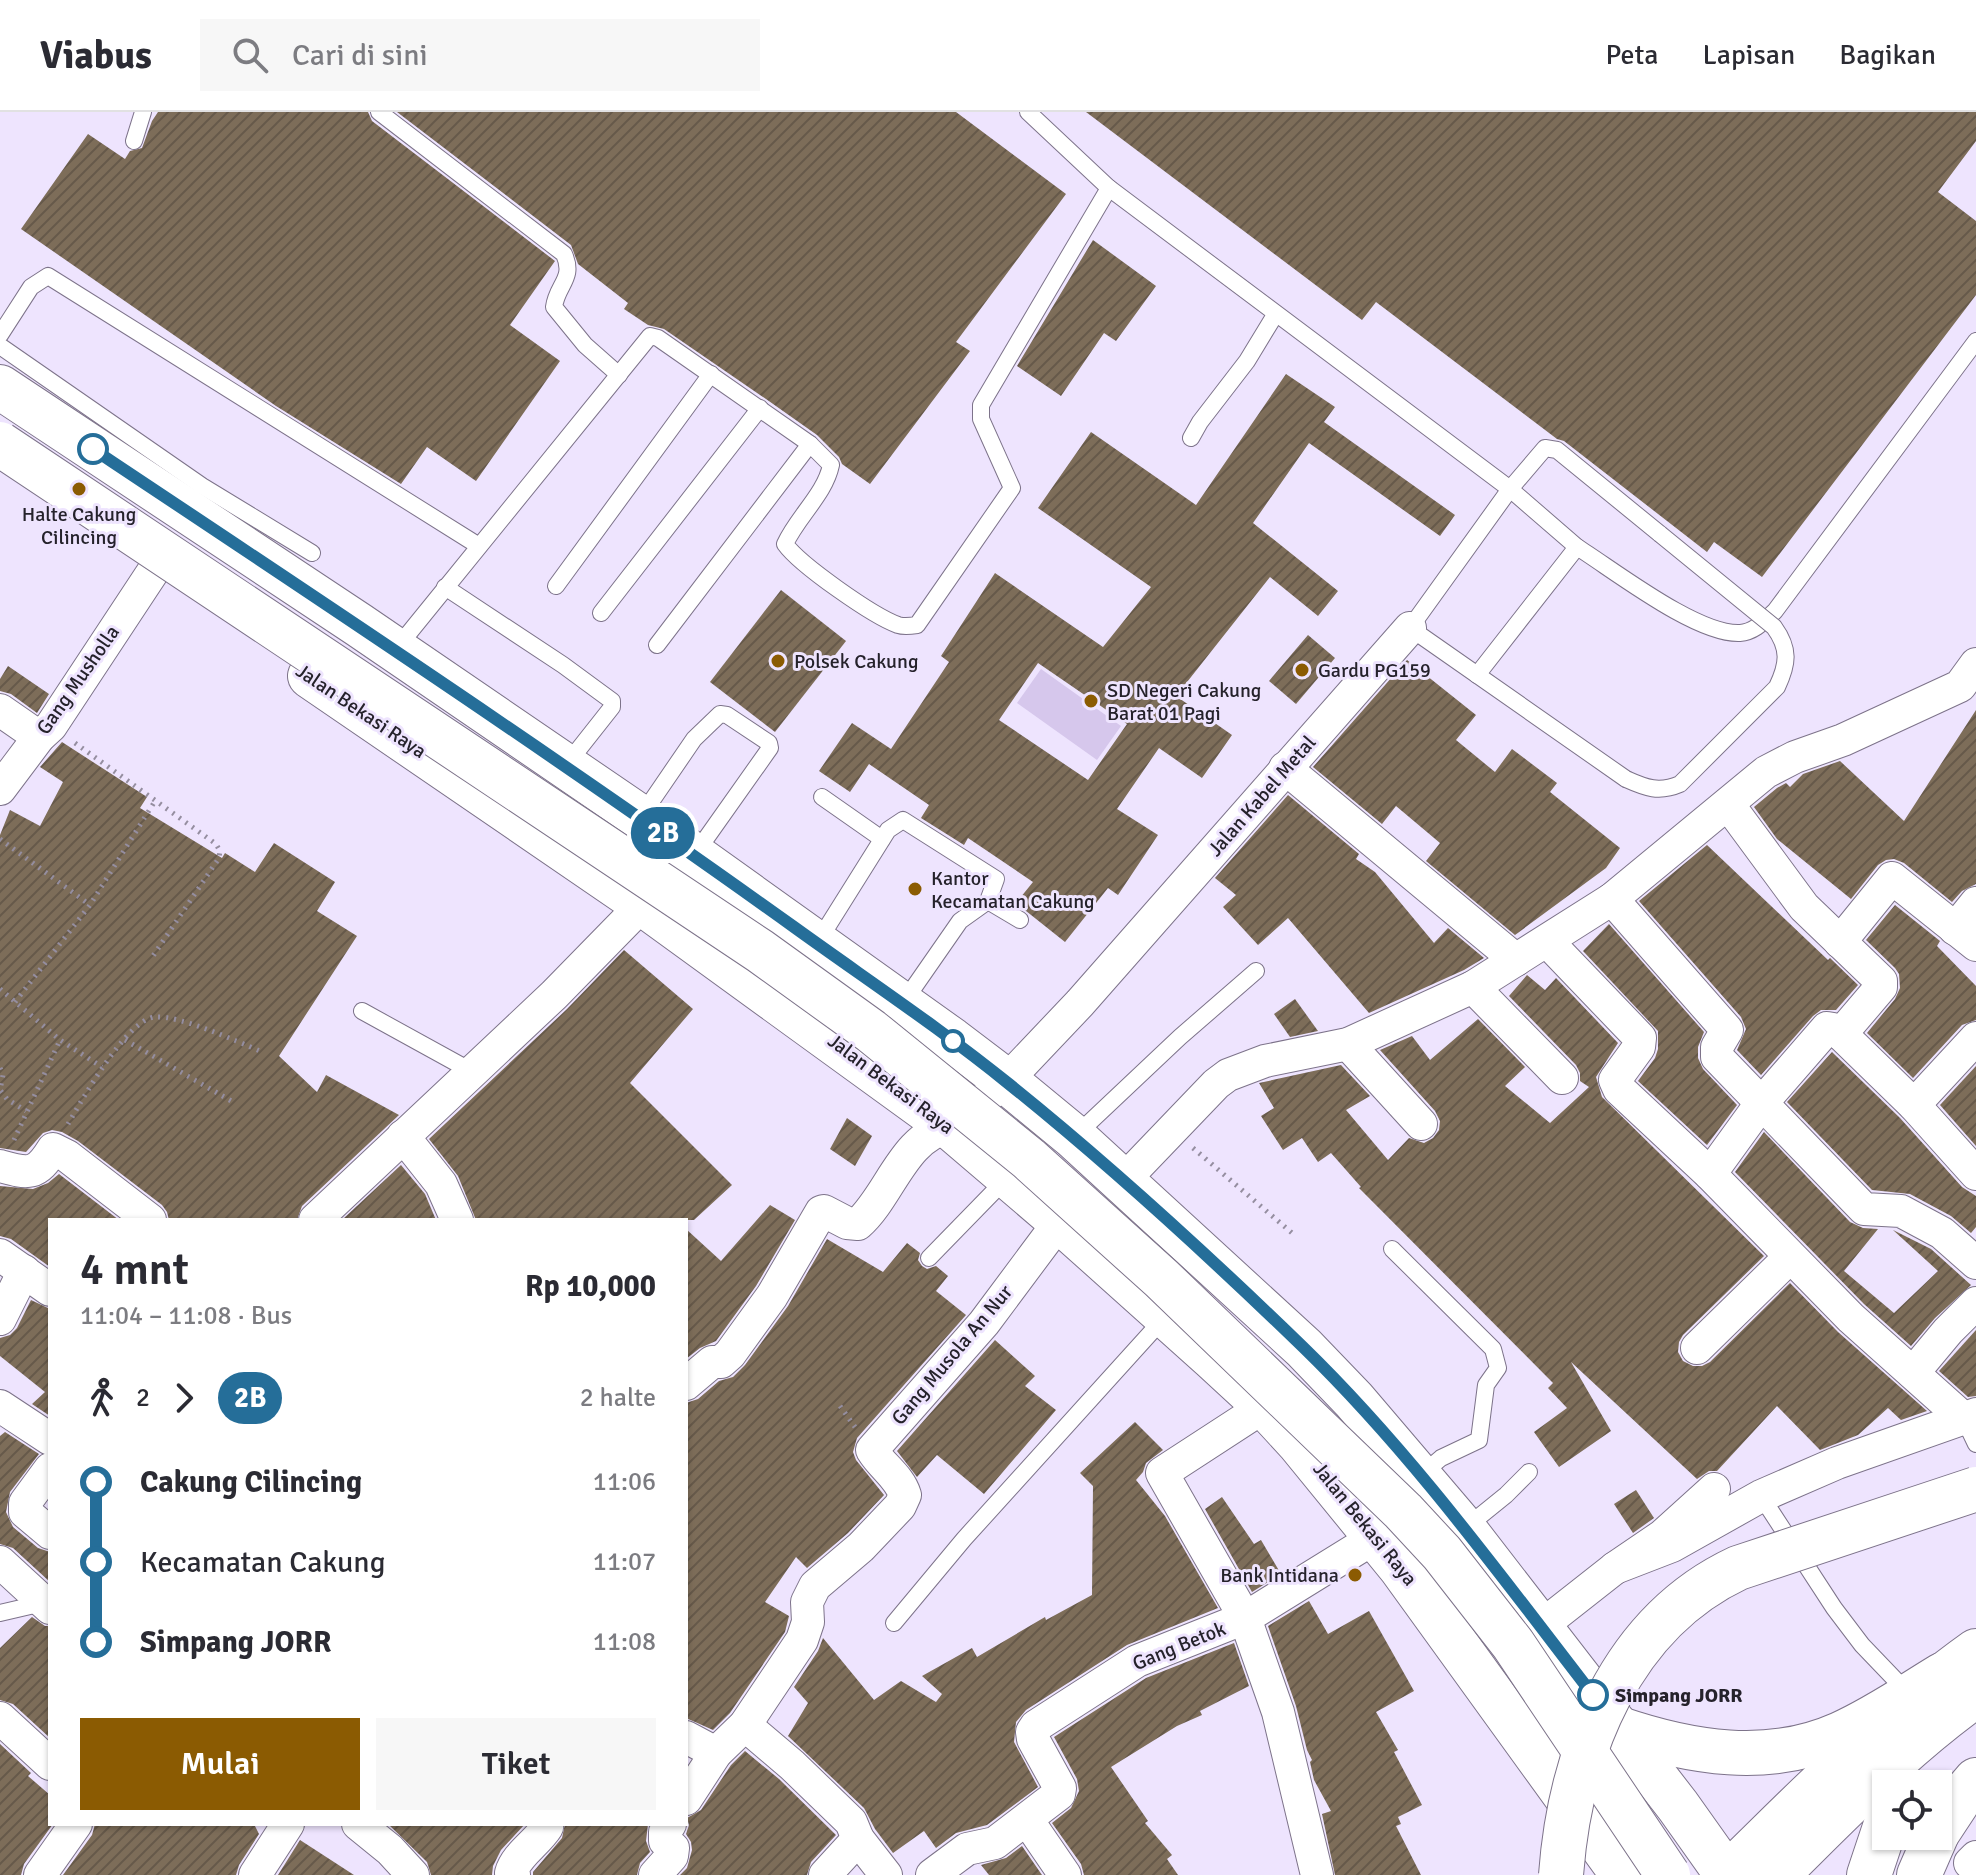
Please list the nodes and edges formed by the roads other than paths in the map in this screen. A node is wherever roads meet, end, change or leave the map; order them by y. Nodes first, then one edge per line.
1 (143, 112) edge
2 (379, 112) edge
3 (1028, 112) edge
4 (134, 141) dead end
5 (1109, 188) junction
6 (1275, 315) junction
7 (0, 335) edge
8 (1976, 341) edge
9 (0, 346) edge
10 (711, 374) junction
11 (619, 375) junction
12 (0, 387) edge
13 (760, 408) junction
14 (1191, 438) dead end
15 (0, 444) edge
16 (810, 444) junction
17 (0, 466) edge
18 (1510, 489) junction
19 (479, 546) junction
20 (1577, 547) junction
21 (312, 553) dead end
22 (154, 570) junction
23 (556, 586) dead end
24 (445, 587) junction
25 (601, 613) dead end
26 (1410, 628) junction
27 (657, 645) dead end
28 (395, 650) junction
29 (1477, 675) junction
30 (1971, 684) edge
31 (0, 710) edge
32 (45, 731) junction
33 (566, 766) junction
34 (1285, 768) junction
35 (0, 789) edge
36 (822, 797) dead end
37 (1728, 804) junction
38 (640, 817) junction
39 (882, 839) junction
40 (694, 855) junction
41 (1612, 899) junction
42 (988, 901) junction
43 (1976, 903) edge
44 (643, 904) junction
45 (1020, 920) dead end
46 (1965, 937) edge
47 (1547, 941) junction
48 (1840, 942) junction
49 (1516, 960) junction
50 (802, 967) junction
51 (1256, 971) dead end
52 (1473, 987) junction
53 (902, 1004) junction
54 (362, 1011) dead end
55 (1841, 1034) junction
56 (1976, 1038) edge
57 (1348, 1044) junction
58 (471, 1071) junction
59 (1562, 1078) dead end
60 (1006, 1081) junction
61 (1760, 1105) junction
62 (1914, 1105) junction
63 (1421, 1124) dead end
64 (950, 1127) junction
65 (403, 1136) junction
66 (1074, 1137) junction
67 (4, 1159) edge
68 (1710, 1174) junction
69 (1976, 1174) edge
70 (1009, 1177) junction
71 (1123, 1181) junction
72 (147, 1218) edge
73 (317, 1218) edge
74 (456, 1218) edge
75 (1060, 1221) junction
76 (1392, 1249) dead end
77 (1971, 1250) edge
78 (1790, 1257) junction
79 (929, 1258) dead end
80 (25, 1272) edge
81 (1976, 1303) edge
82 (1165, 1317) junction
83 (0, 1319) edge
84 (1697, 1348) dead end
85 (1913, 1373) junction
86 (688, 1382) edge
87 (0, 1406) edge
88 (1265, 1406) junction
89 (1972, 1426) edge
90 (48, 1438) edge
91 (48, 1472) edge
92 (1529, 1472) dead end
93 (1420, 1476) junction
94 (1714, 1489) dead end
95 (1976, 1489) edge
96 (1761, 1496) junction
97 (1464, 1529) junction
98 (48, 1531) edge
99 (1376, 1537) junction
100 (0, 1562) edge
101 (1615, 1568) junction
102 (48, 1602) edge
103 (0, 1613) edge
104 (1245, 1618) junction
105 (894, 1623) dead end
106 (1540, 1627) junction
107 (1956, 1683) edge
108 (0, 1718) edge
109 (745, 1725) junction
110 (1617, 1728) junction
111 (688, 1738) edge
112 (716, 1753) junction
113 (48, 1762) edge
114 (1917, 1770) edge
115 (1553, 1775) junction
116 (1976, 1780) edge
117 (688, 1796) edge
118 (1952, 1813) edge
119 (1028, 1821) junction
120 (75, 1826) edge
121 (287, 1826) edge
122 (360, 1826) edge
123 (546, 1826) edge
124 (669, 1826) edge
125 (858, 1839) junction
126 (1877, 1850) edge
127 (1930, 1850) edge
128 (51, 1871) edge
129 (255, 1875) edge
130 (413, 1875) edge
131 (514, 1875) edge
132 (655, 1875) edge
133 (825, 1875) edge
134 (886, 1875) edge
135 (932, 1875) edge
136 (1065, 1875) edge
137 (1317, 1875) edge
138 (1561, 1875) edge
139 (1623, 1875) edge
140 (1668, 1875) edge
141 (1727, 1875) edge
142 (1777, 1875) edge
143 (1869, 1875) edge
144 (1919, 1875) edge

1 - 4 lane
2 - 11 lane
3 - 5 lane
5 - 6 lane
5 - 16 lane
6 - 14 lane
6 - 18 lane
7 - 19 lane
8 - 20 lane
9 - 21 lane
10 - 11 lane
10 - 13 lane
10 - 23 lane
11 - 19 lane
12 - 28 highway, Jalan Bekasi Raya
13 - 16 lane
13 - 25 lane
15 - 140 highway, bridge
16 - 27 lane
17 - 22 highway, Jalan Bekasi Raya
18 - 20 lane
18 - 26 lane, Jalan Kabel Metal
18 - 29 lane, Jalan Kabel Metal, bridge
19 - 24 lane
20 - 29 lane
22 - 32 street, Gang Musholla
22 - 44 highway, Jalan Bekasi Raya
24 - 28 lane
24 - 33 lane
26 - 29 lane
26 - 34 street, Jalan Kabel Metal
28 - 33 highway, Jalan Bekasi Raya
30 - 37 street
31 - 32 street
32 - 35 street, Gang Musholla
33 - 38 highway, Jalan Bekasi Raya
34 - 49 street
34 - 60 street, Jalan Kabel Metal
36 - 39 lane
37 - 41 street
37 - 48 street
38 - 40 highway, Jalan Bekasi Raya
38 - 40 lane
39 - 42 lane
39 - 50 lane
40 - 50 highway, Jalan Bekasi Raya
41 - 47 street
41 - 61 street
42 - 45 lane
42 - 53 lane
43 - 46 street
44 - 50 highway, Jalan Bekasi Raya
44 - 58 street
46 - 48 street
47 - 49 street
47 - 68 street
48 - 55 street
49 - 52 street
50 - 53 highway, Jalan Bekasi Raya
50 - 64 highway, Jalan Bekasi Raya
51 - 66 lane
52 - 57 street
52 - 59 street
53 - 60 highway, Jalan Bekasi Raya
54 - 58 lane
55 - 61 street
55 - 62 street
56 - 62 street
57 - 63 street
57 - 71 street
58 - 65 street
60 - 64 street, Jalan Kabel Metal
60 - 66 highway, Jalan Bekasi Raya
61 - 68 street
61 - 77 street
62 - 69 street
64 - 70 highway, Jalan Bekasi Raya
64 - 86 street, Jalan Kabel Metal
65 - 73 street
65 - 74 street
66 - 71 highway, Jalan Bekasi Raya
67 - 72 street
68 - 78 street
70 - 75 highway, Jalan Bekasi Raya
70 - 79 lane
71 - 93 highway, Jalan Bekasi Raya
75 - 82 highway, Jalan Bekasi Raya
75 - 109 street, Gang Musola An Nur
76 - 93 lane
78 - 84 street
78 - 85 street
80 - 83 street
81 - 85 street
82 - 88 highway, Jalan Bekasi Raya
82 - 105 lane
85 - 89 street
87 - 90 street
88 - 99 highway, Jalan Bekasi Raya
88 - 104 street
89 - 96 street
91 - 98 street
92 - 97 lane
93 - 97 highway, Jalan Bekasi Raya
94 - 101 street
95 - 138 highway, bridge
96 - 101 street
96 - 107 lane
97 - 106 highway, Jalan Bekasi Raya
99 - 104 street, Gang Betok
99 - 115 highway, Jalan Bekasi Raya
100 - 102 street
101 - 106 street
102 - 103 lane
104 - 119 street, Gang Betok
104 - 137 street
106 - 110 highway, Jalan Bekasi Raya
107 - 110 highway
107 - 114 highway
107 - 141 highway
107 - 142 highway
108 - 113 street
109 - 112 street
109 - 125 street
110 - 115 highway
110 - 141 highway, Jalan Bekasi Raya
111 - 112 street
112 - 117 street
115 - 139 highway, Jalan Bekasi Raya
116 - 118 highway
119 - 135 street
119 - 136 street
120 - 128 street
121 - 129 street
122 - 130 street
123 - 131 street
124 - 132 street
125 - 133 street
125 - 134 street
126 - 143 highway
127 - 144 highway

